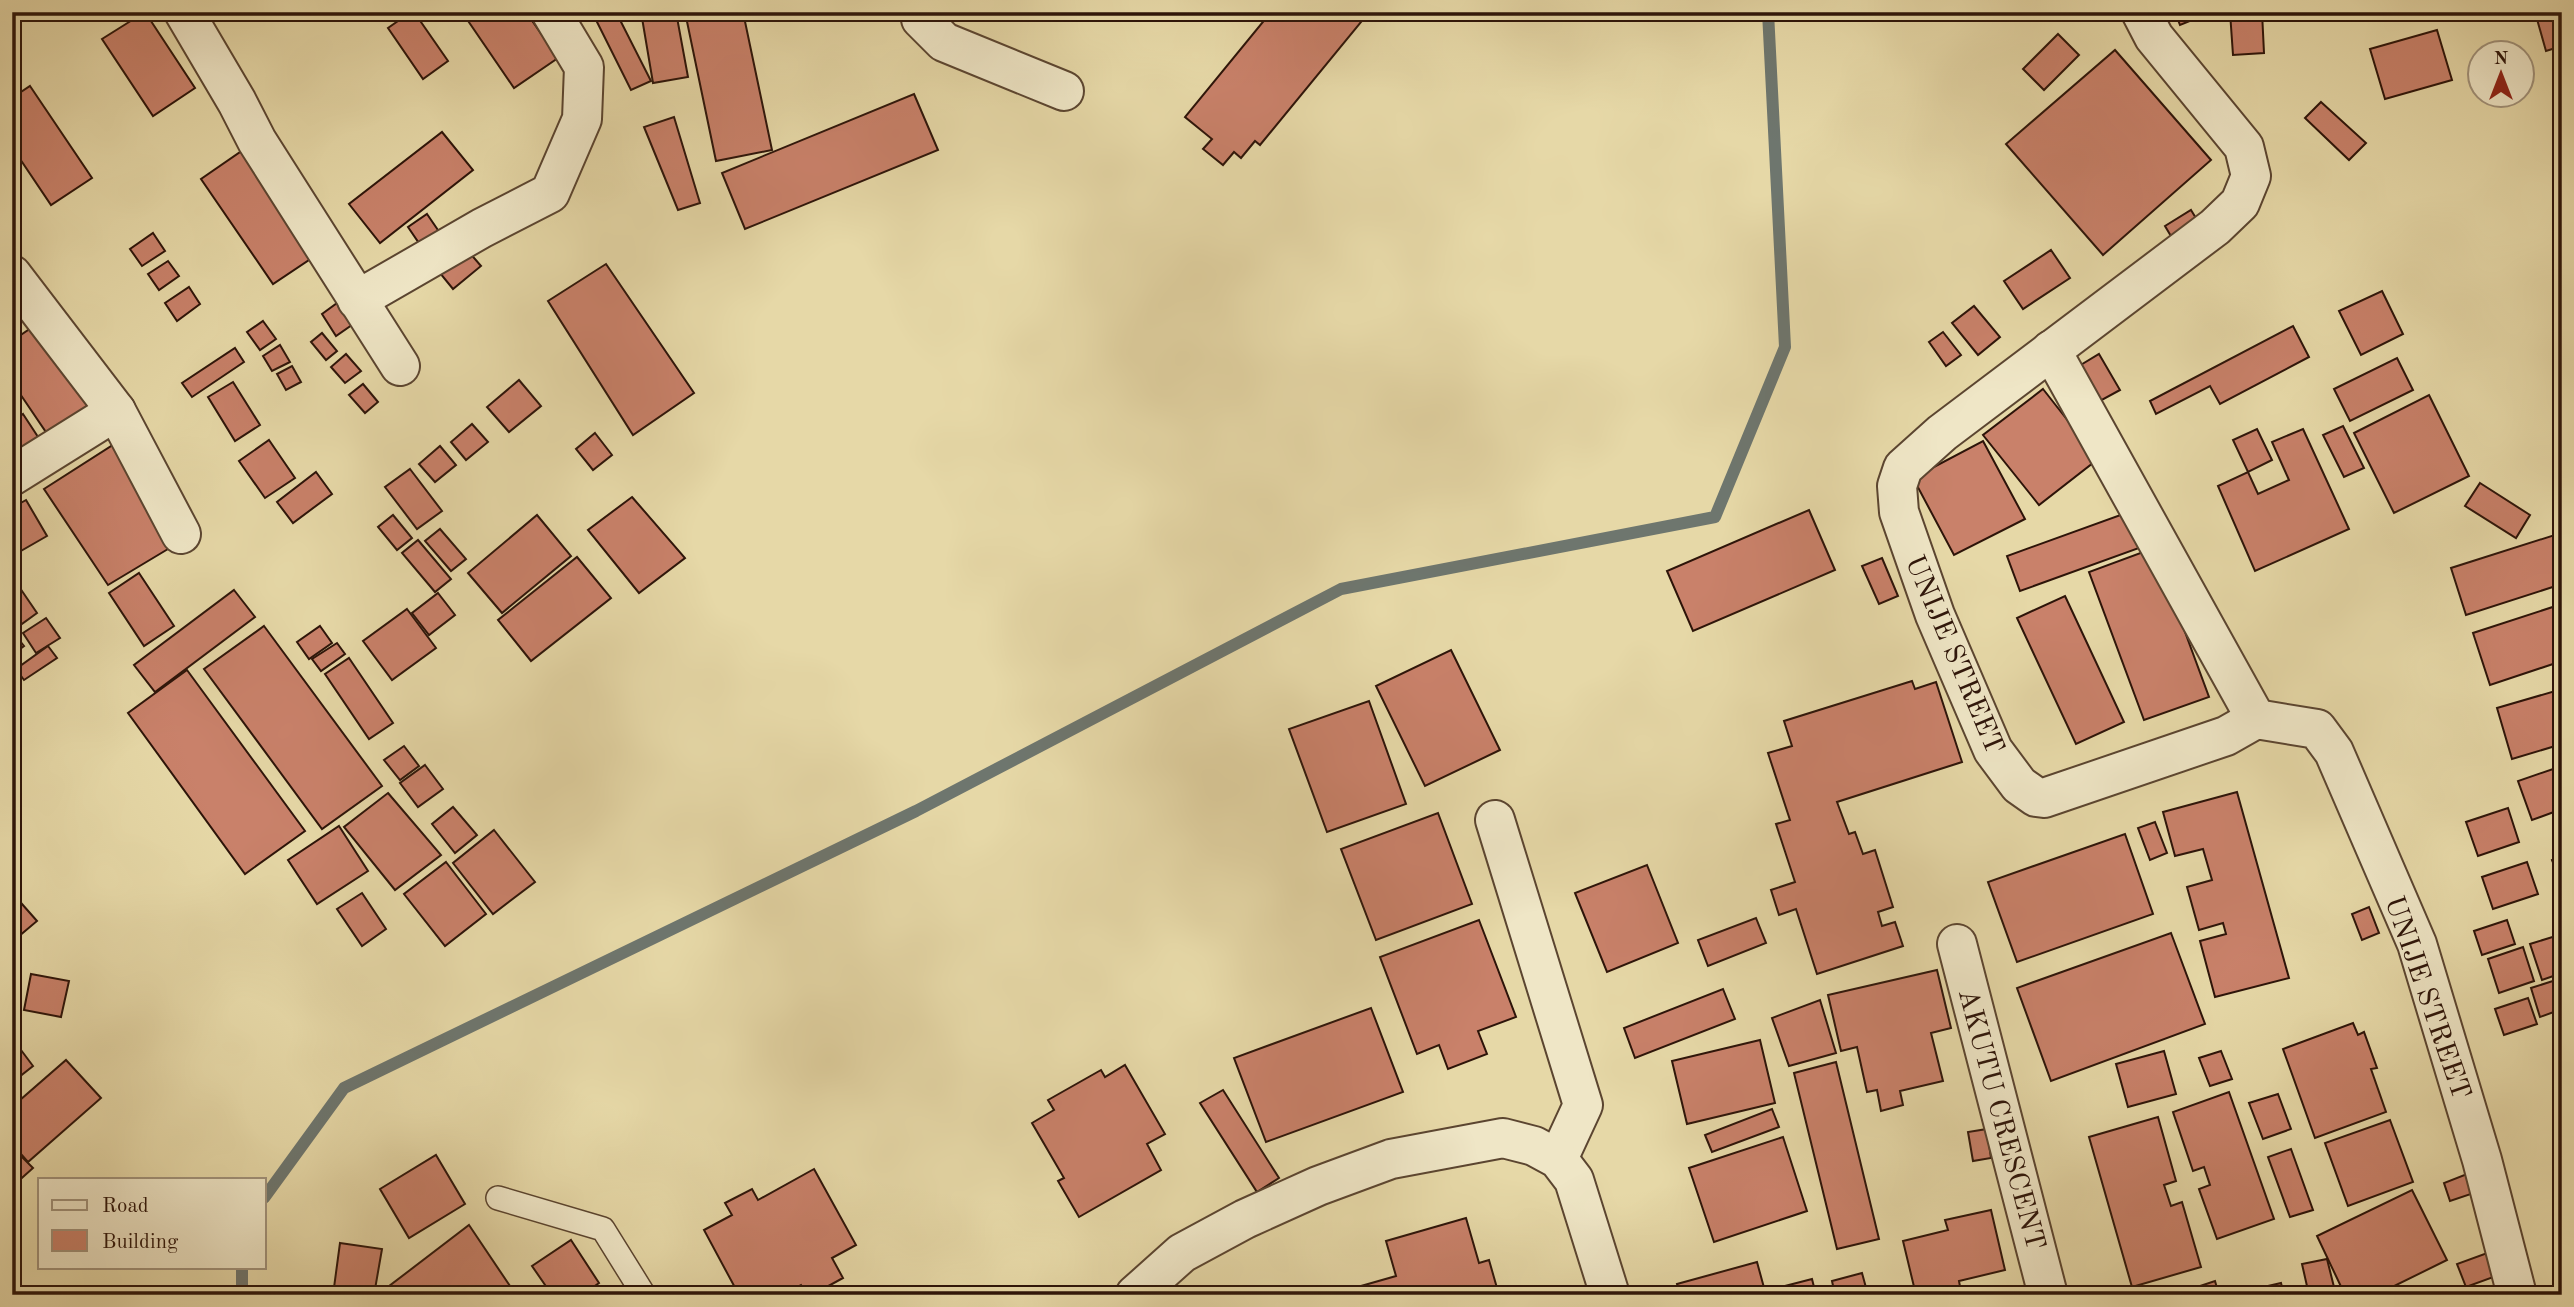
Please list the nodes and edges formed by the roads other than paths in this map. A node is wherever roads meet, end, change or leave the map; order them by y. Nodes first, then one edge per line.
1 (184, 12) edge
2 (551, 12) edge
3 (920, 12) edge
4 (2141, 12) edge
5 (1063, 91) dead end
6 (12, 275) edge
7 (357, 300) junction
8 (2051, 350) junction
9 (400, 366) dead end
10 (116, 411) junction
11 (12, 476) edge
12 (181, 534) dead end
13 (2256, 719) junction
14 (1495, 820) dead end
15 (1957, 944) dead end
16 (1558, 1159) junction
17 (498, 1198) dead end
18 (644, 1295) edge
19 (1135, 1295) edge
20 (1610, 1295) edge
21 (2048, 1295) edge
22 (2517, 1295) edge

1 - 7 street
2 - 7 street
3 - 5 street
4 - 8 street, UNIJE STREET
6 - 10 street
7 - 9 street
8 - 13 street
8 - 13 street, UNIJE STREET
10 - 11 street
10 - 12 street
13 - 22 street, UNIJE STREET
14 - 16 street
15 - 21 street, AKUTU CRESCENT
16 - 19 street
16 - 20 street
17 - 18 lane

